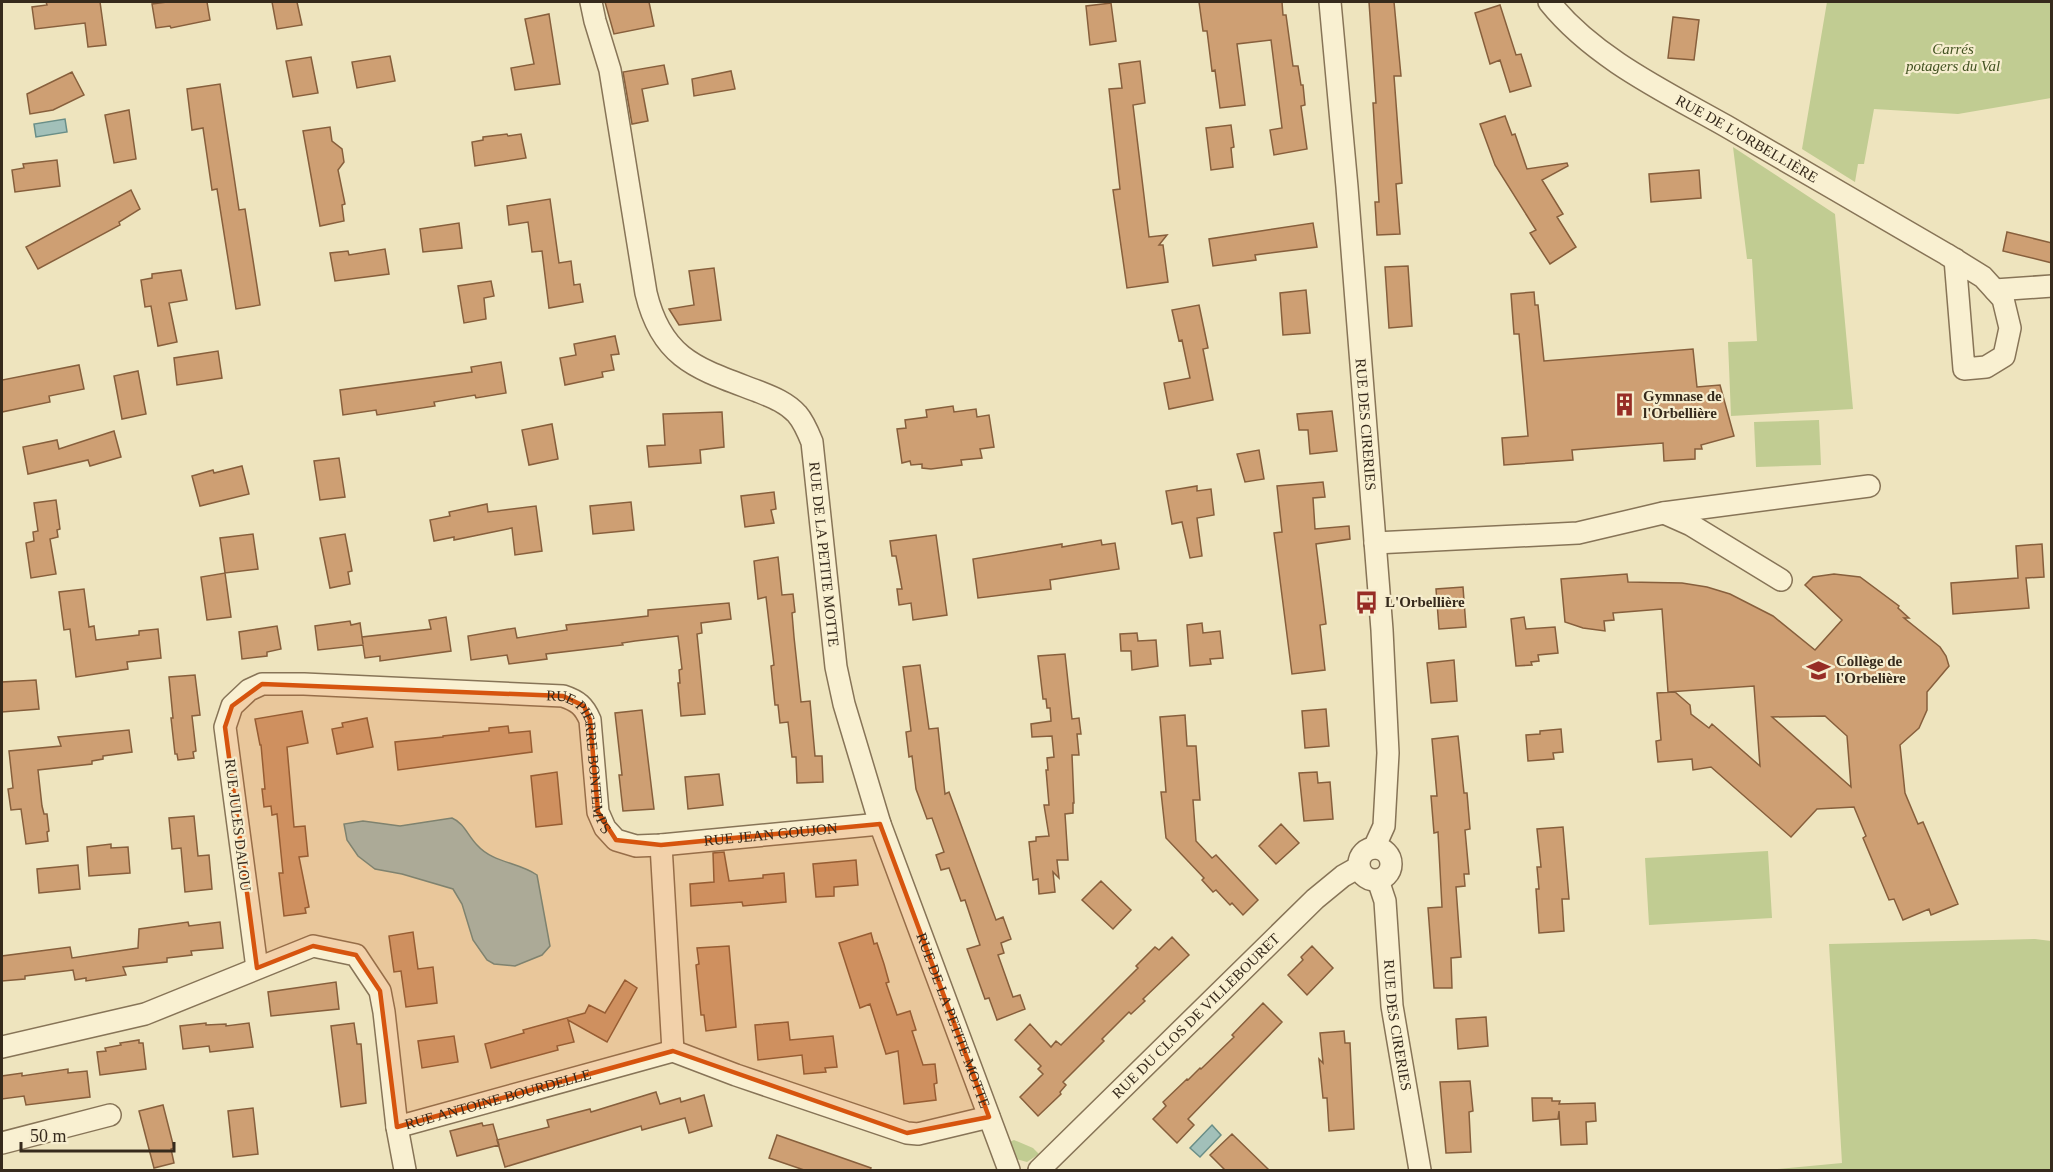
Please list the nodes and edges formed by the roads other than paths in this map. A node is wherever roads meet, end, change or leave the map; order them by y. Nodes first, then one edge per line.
1 (591, 2) edge
2 (1330, 2) edge
3 (1548, 2) edge
4 (1955, 259) junction
5 (2052, 286) edge
6 (1995, 290) junction
7 (1869, 486) dead end
8 (1663, 513) junction
9 (1375, 543) junction
10 (1781, 580) dead end
11 (249, 690) joint
12 (880, 824) junction
13 (662, 845) junction
14 (1374, 848) junction
15 (1359, 867) junction
16 (1378, 880) junction
17 (257, 968) junction
18 (2, 1047) edge
19 (673, 1051) junction
20 (110, 1115) dead end
21 (989, 1117) junction
22 (398, 1126) junction
23 (2, 1143) edge
24 (405, 1170) edge
25 (1009, 1170) edge
26 (1039, 1170) edge
27 (1420, 1170) edge

1 - 12 street, RUE DE LA PETITE MOTTE
2 - 9 street, RUE DES CIRERIES
3 - 4 street, RUE DE L'ORBELLIÈRE
4 - 6 street, RUE DE L'ORBELLIÈRE
4 - 6 street, RUE DE L'ORBELLIÈRE
5 - 6 street
7 - 8 street
8 - 9 street
8 - 10 street
9 - 14 street, RUE DES CIRERIES
11 - 13 street, RUE PIERRE BONTEMPS
11 - 17 street, RUE JULES DALOU
12 - 13 street, RUE JEAN GOUJON
12 - 21 street, RUE DE LA PETITE MOTTE
13 - 19 street
14 - 15 street
14 - 16 street
15 - 16 street
15 - 26 street, RUE DU CLOS DE VILLEBOURET
16 - 27 street, RUE DES CIRERIES
17 - 18 street, RUE ANTOINE BOURDELLE
17 - 22 street, RUE ANTOINE BOURDELLE
19 - 21 street
19 - 22 street, RUE ANTOINE BOURDELLE
20 - 23 street
21 - 25 street, RUE DE LA PETITE MOTTE
22 - 24 street

